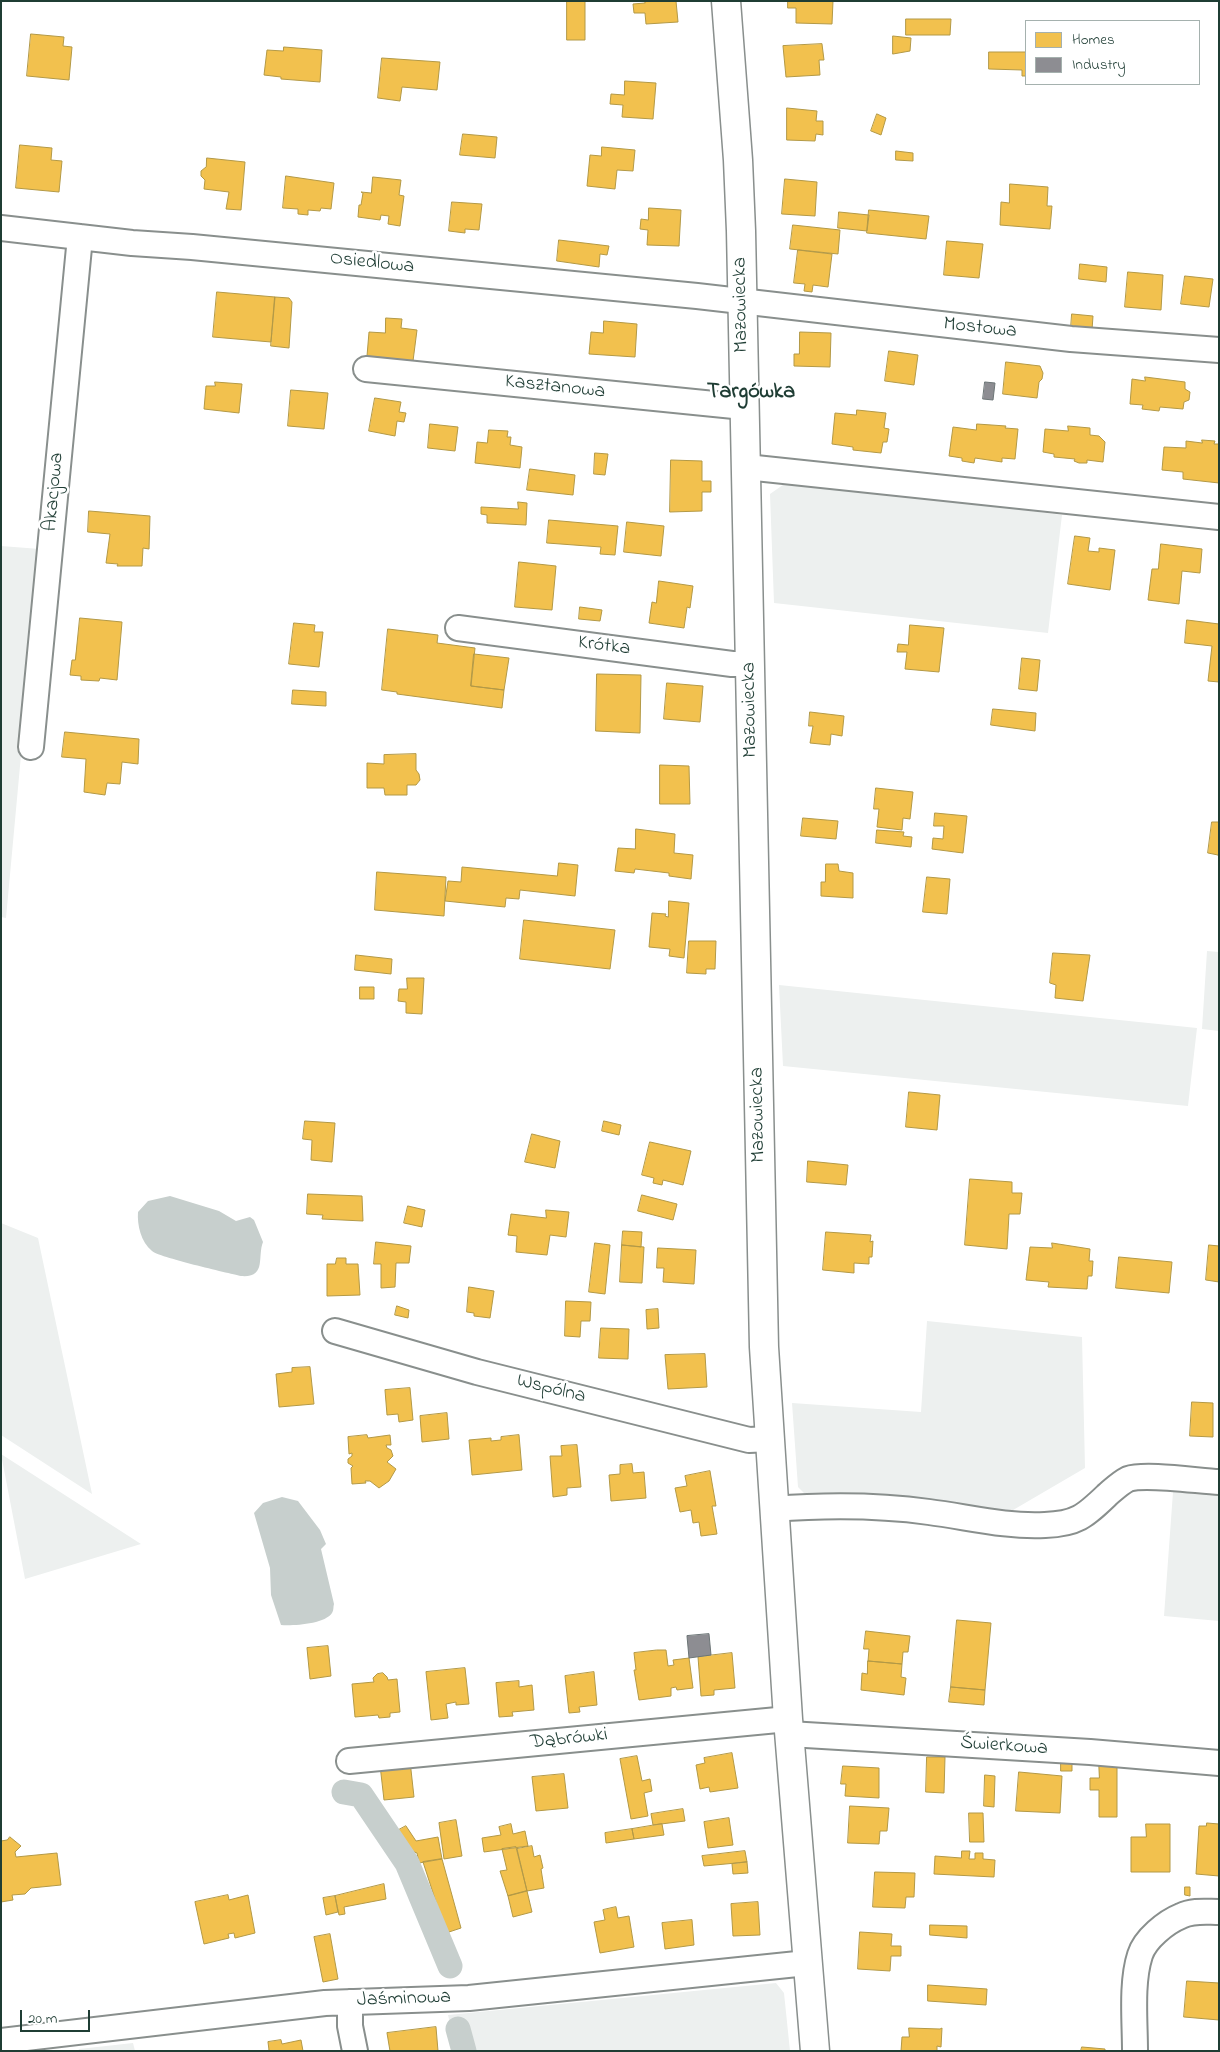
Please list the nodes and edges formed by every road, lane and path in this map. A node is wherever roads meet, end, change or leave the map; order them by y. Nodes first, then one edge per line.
1 (726, 1) edge
2 (1, 228) edge
3 (80, 237) junction
4 (742, 302) junction
5 (1219, 350) edge
6 (366, 369) dead end
7 (744, 407) junction
8 (746, 467) junction
9 (1219, 517) edge
10 (458, 628) dead end
11 (750, 664) junction
12 (30, 747) dead end
13 (335, 1331) dead end
14 (768, 1429) junction
15 (1219, 1482) edge
16 (774, 1509) junction
17 (788, 1726) junction
18 (349, 1761) dead end
19 (1219, 1763) edge
20 (1219, 1912) edge
21 (807, 1963) junction
22 (350, 2002) junction
23 (1, 2040) edge
24 (51, 2043) edge
25 (355, 2051) edge
26 (815, 2051) edge
27 (1136, 2051) edge

1 - 4 street, Mazowiecka
2 - 3 street, Osiedlowa
3 - 4 street, Osiedlowa
3 - 12 street, Akacjowa
4 - 5 street, Mostowa
4 - 7 street, Mazowiecka
6 - 7 street, Kasztanowa
7 - 8 street, Mazowiecka
8 - 9 street
8 - 11 street, Mazowiecka
10 - 11 street, Krótka
11 - 14 street, Mazowiecka
13 - 14 street, Wspólna
14 - 16 street
15 - 16 street
16 - 17 street
17 - 18 street, Dąbrówki
17 - 19 street, Świerkowa
17 - 21 street
20 - 27 street
21 - 22 street, Jaśminowa
21 - 26 street
22 - 24 street, Jaśminowa
22 - 25 street
23 - 24 street, Jaśminowa

